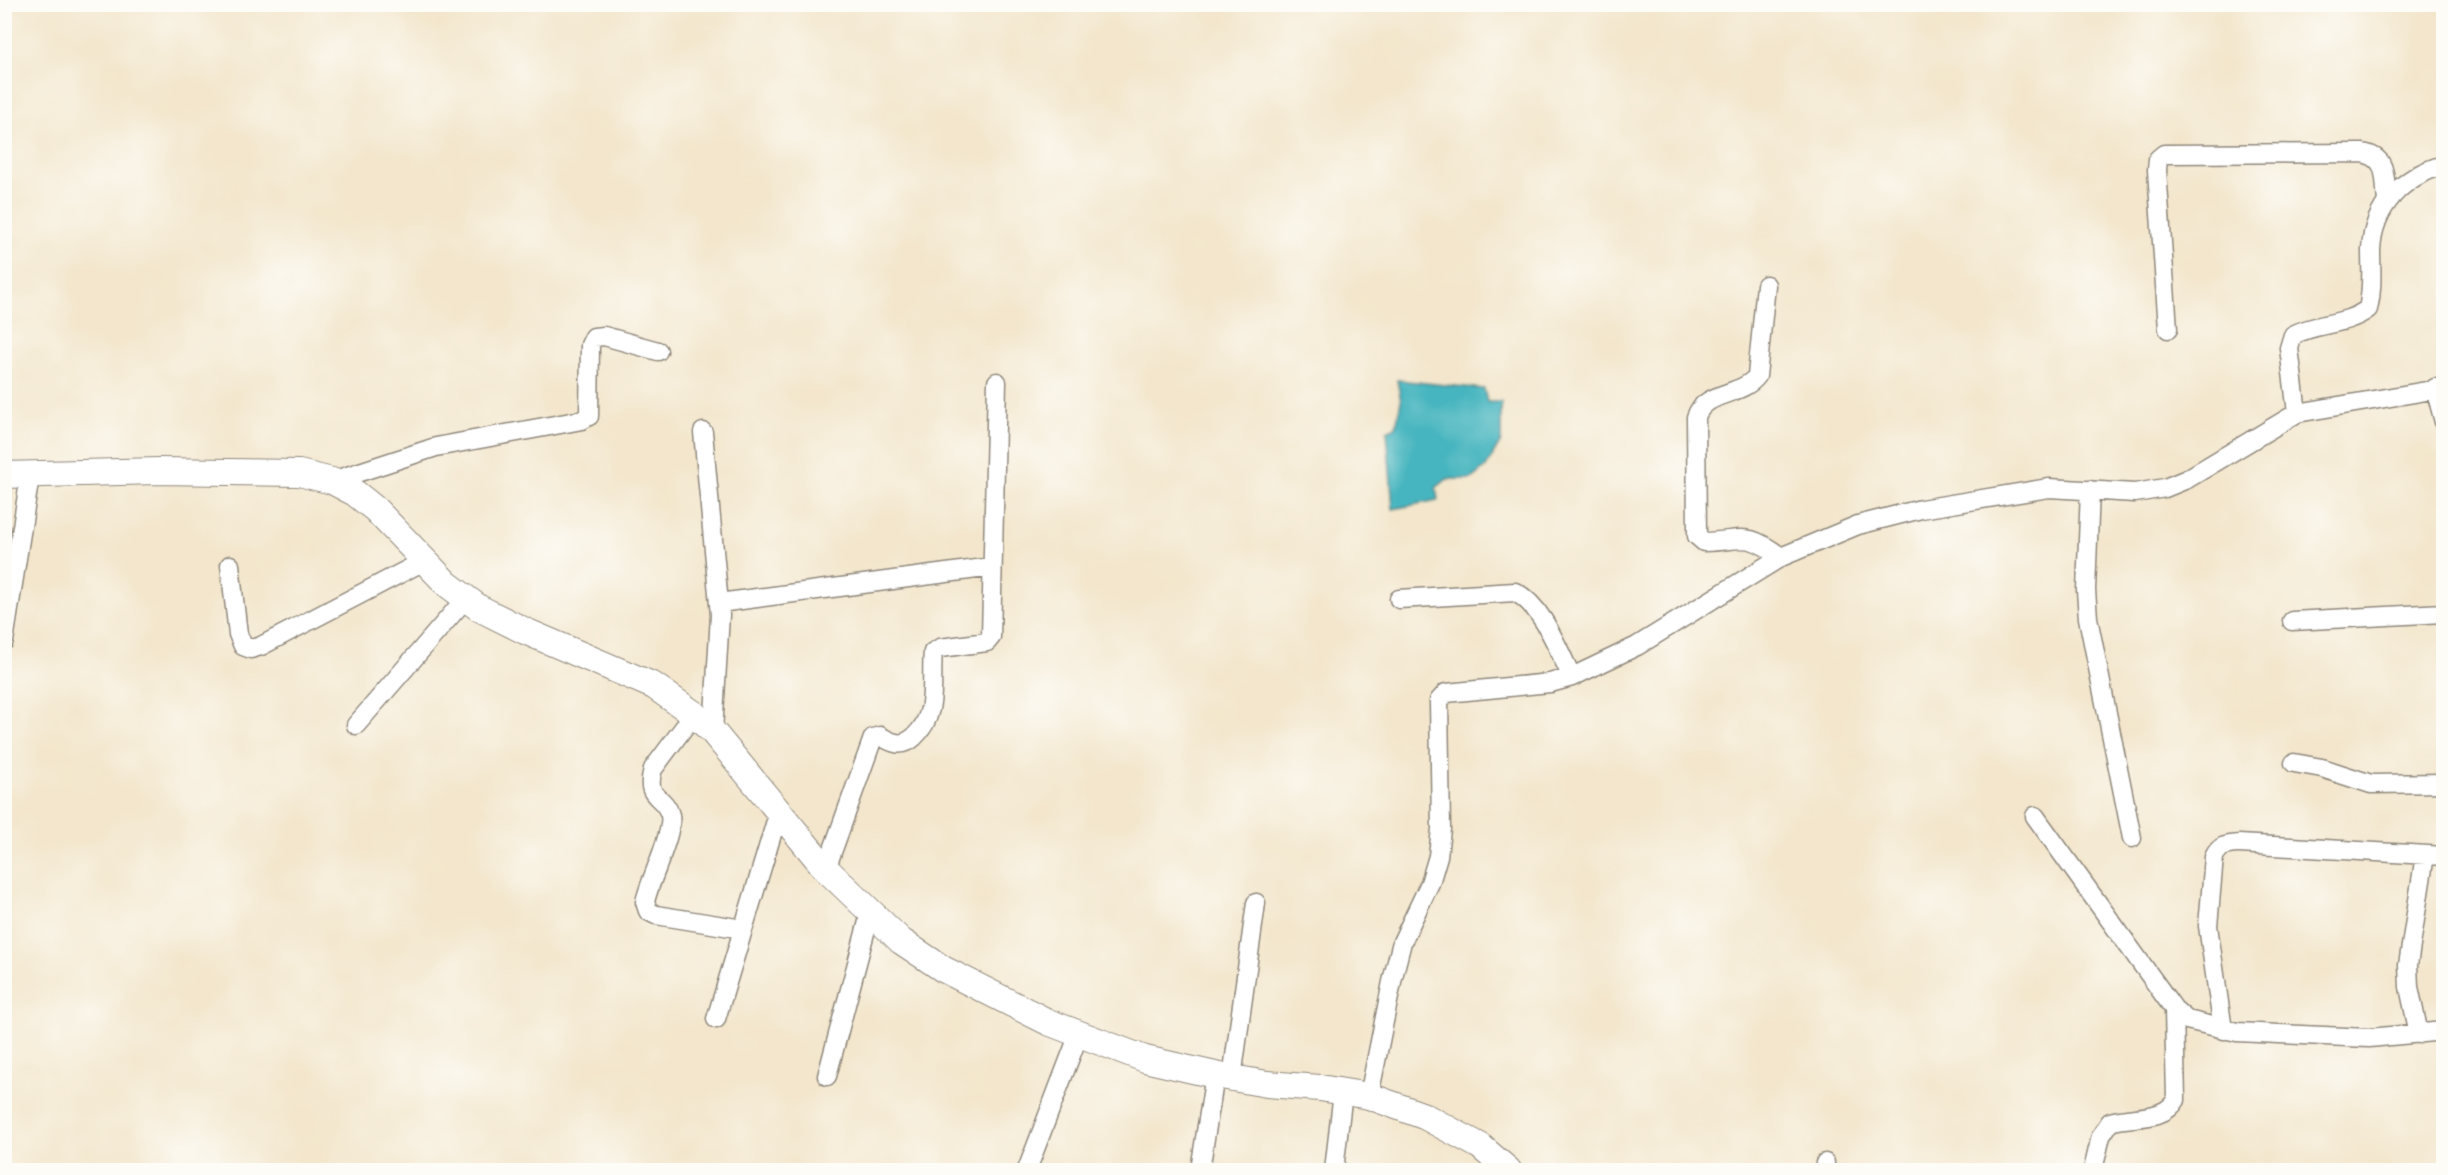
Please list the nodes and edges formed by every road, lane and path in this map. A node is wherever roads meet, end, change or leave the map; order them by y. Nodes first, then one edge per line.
1 (2444, 165) edge
2 (2387, 201) junction
3 (1766, 285) dead end
4 (2168, 329) dead end
5 (658, 351) dead end
6 (997, 382) dead end
7 (2439, 388) edge
8 (2297, 413) junction
9 (2444, 422) edge
10 (703, 432) dead end
11 (4, 475) edge
12 (30, 476) junction
13 (332, 481) junction
14 (2090, 490) junction
15 (1782, 557) junction
16 (424, 561) junction
17 (230, 565) dead end
18 (992, 567) junction
19 (466, 598) junction
20 (1399, 600) dead end
21 (719, 603) junction
22 (2444, 613) edge
23 (2292, 621) dead end
24 (4, 641) edge
25 (1572, 678) junction
26 (694, 714) junction
27 (356, 725) dead end
28 (713, 732) junction
29 (2294, 763) dead end
30 (2444, 783) edge
31 (779, 811) junction
32 (2035, 816) dead end
33 (2132, 838) dead end
34 (2425, 855) junction
35 (2444, 856) edge
36 (826, 869) junction
37 (1256, 903) dead end
38 (870, 914) junction
39 (743, 929) junction
40 (2174, 1009) junction
41 (716, 1019) dead end
42 (2223, 1030) junction
43 (2444, 1031) edge
44 (1079, 1034) junction
45 (2419, 1034) junction
46 (827, 1076) dead end
47 (1223, 1076) junction
48 (1343, 1092) junction
49 (1370, 1096) junction
50 (1027, 1170) edge
51 (1200, 1170) edge
52 (1334, 1170) edge
53 (1508, 1170) edge
54 (2093, 1170) edge

1 - 2 street
2 - 4 street
2 - 8 street
3 - 15 street
5 - 13 street
6 - 18 street
7 - 8 street
7 - 9 street
8 - 14 street
10 - 21 street
11 - 12 street
12 - 13 street
12 - 24 street
13 - 16 street
14 - 15 street
14 - 33 street
15 - 25 street
16 - 17 street
16 - 19 street
18 - 21 street
18 - 36 street
19 - 26 street
19 - 27 street
20 - 25 street
21 - 28 street
22 - 23 street
25 - 49 street
26 - 28 street
26 - 39 street
28 - 31 street
29 - 30 street
31 - 36 street
31 - 39 street
32 - 40 street
34 - 35 street
34 - 42 street
34 - 45 street
36 - 38 street
37 - 47 street
38 - 44 street
38 - 46 street
39 - 41 street
40 - 42 street
40 - 54 street
42 - 45 street
43 - 45 street
44 - 47 street
44 - 50 street
47 - 48 street
47 - 51 street
48 - 49 street
48 - 52 street
49 - 53 street

